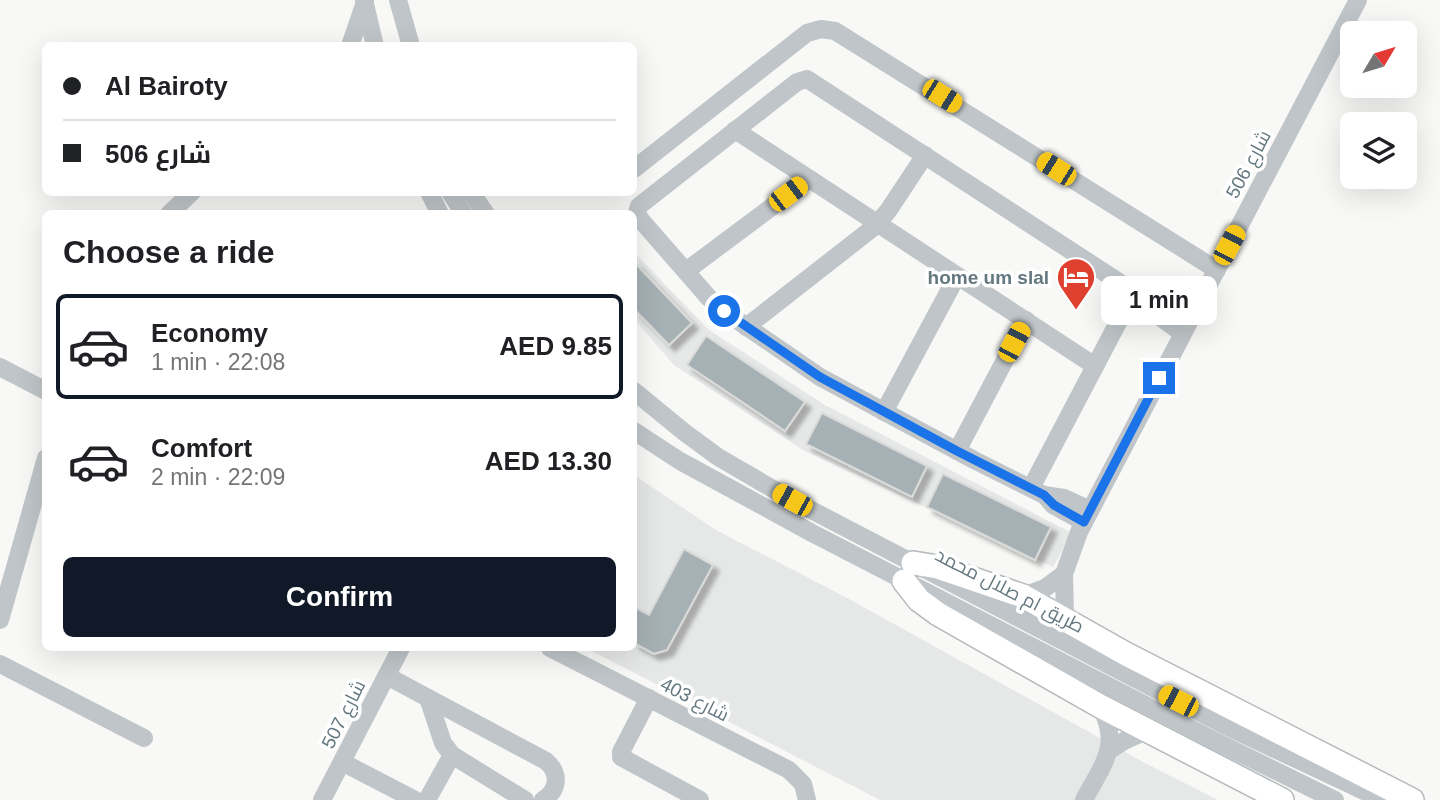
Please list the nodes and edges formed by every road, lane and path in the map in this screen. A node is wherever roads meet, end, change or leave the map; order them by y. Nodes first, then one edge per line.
1 (398, 0) edge
2 (1359, 0) edge
3 (365, 1) edge
4 (351, 42) edge
5 (374, 42) edge
6 (410, 42) edge
7 (735, 130) junction
8 (925, 155) junction
9 (637, 167) edge
10 (809, 179) junction
11 (188, 196) edge
12 (173, 210) edge
13 (878, 223) junction
14 (1217, 270) junction
15 (686, 271) junction
16 (957, 276) junction
17 (1138, 294) junction
18 (1026, 320) junction
19 (1186, 325) junction
20 (746, 327) junction
21 (1095, 366) junction
22 (0, 367) edge
23 (42, 389) edge
24 (637, 393) edge
25 (884, 412) junction
26 (637, 434) edge
27 (957, 451) junction
28 (42, 472) edge
29 (1037, 491) junction
30 (1087, 516) junction
31 (908, 572) junction
32 (1064, 573) junction
33 (1023, 596) junction
34 (1065, 617) junction
35 (0, 620) edge
36 (400, 651) edge
37 (556, 651) edge
38 (0, 664) edge
39 (387, 676) junction
40 (428, 698) junction
41 (649, 698) junction
42 (1100, 706) junction
43 (1146, 731) junction
44 (144, 738) dead end
45 (1110, 750) junction
46 (452, 755) junction
47 (342, 762) junction
48 (323, 800) edge
49 (415, 800) edge
50 (427, 800) edge
51 (525, 800) edge
52 (543, 800) edge
53 (700, 800) edge
54 (807, 800) edge
55 (1084, 800) edge
56 (1282, 800) edge
57 (1335, 800) edge
58 (1383, 800) edge
59 (1412, 800) edge

1 - 6 street
2 - 14 street, شارع 506
3 - 4 street
3 - 5 street
7 - 8 street
7 - 10 street
7 - 15 street
8 - 13 street
8 - 17 street
9 - 14 street
10 - 13 street
10 - 15 street
11 - 12 street
13 - 16 street
13 - 20 street
14 - 19 street, شارع 506
15 - 20 street
16 - 18 street
16 - 25 street
17 - 19 street
17 - 21 street
18 - 21 street
18 - 27 street
19 - 30 street, شارع 506
20 - 25 street
21 - 29 street
22 - 23 street
24 - 31 street, طريق ام صلال محمد
25 - 27 street
26 - 31 street, طريق ام صلال محمد
27 - 29 street
28 - 35 street
29 - 30 street
30 - 32 street, شارع 506
31 - 33 main road
31 - 42 main road
31 - 57 street, طريق ام صلال محمد
31 - 58 street, طريق ام صلال محمد
32 - 33 street
32 - 34 street, شارع 506
33 - 34 main road
34 - 59 main road
36 - 39 street, شارع 507
37 - 41 street, شارع 403
38 - 44 street
39 - 40 street
39 - 47 street, شارع 507
40 - 46 street
40 - 52 street
41 - 53 street
41 - 54 street, شارع 403
42 - 43 main road
42 - 45 street
43 - 45 street
43 - 56 main road
45 - 55 street
46 - 50 street
46 - 51 street
47 - 48 street, شارع 507
47 - 49 street

